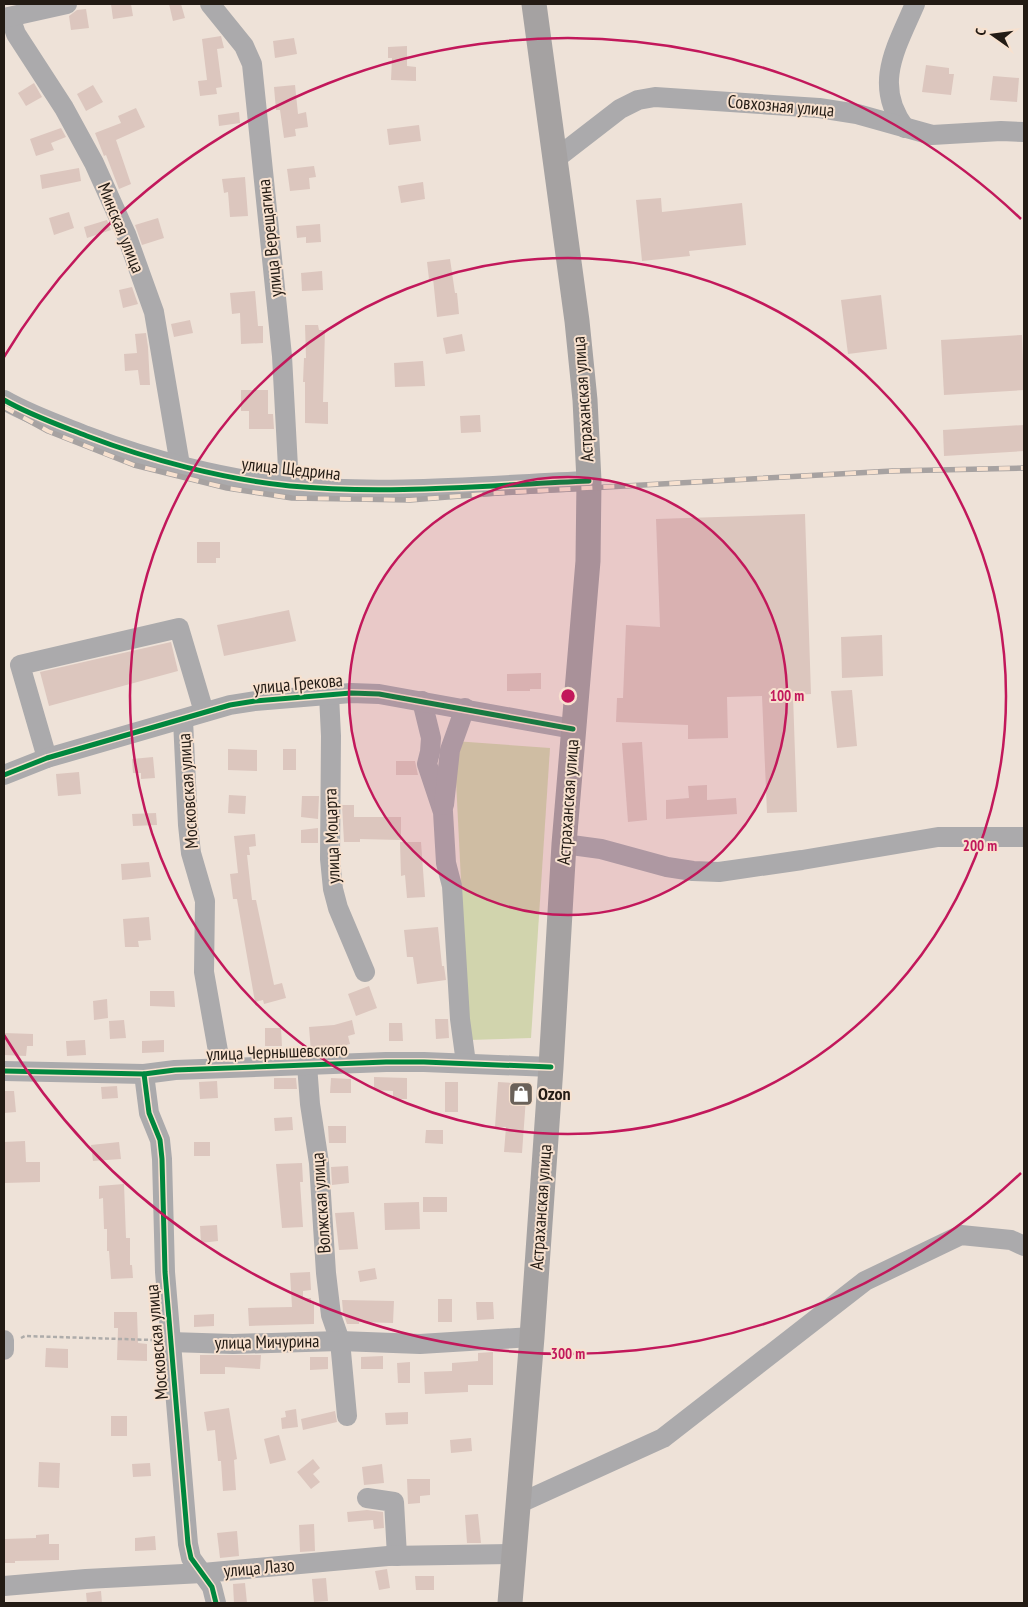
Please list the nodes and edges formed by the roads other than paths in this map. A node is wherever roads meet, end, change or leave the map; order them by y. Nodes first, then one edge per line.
1 (67, 4) edge
2 (210, 4) edge
3 (534, 4) edge
4 (915, 4) edge
5 (7, 18) edge
6 (905, 128) junction
7 (1024, 132) edge
8 (554, 160) junction
9 (4, 400) edge
10 (180, 464) junction
11 (589, 481) junction
12 (289, 486) junction
13 (329, 695) junction
14 (422, 701) junction
15 (465, 708) junction
16 (204, 712) junction
17 (183, 720) junction
18 (573, 729) junction
19 (430, 752) junction
20 (47, 758) junction
21 (4, 775) edge
22 (443, 812) junction
23 (1024, 837) edge
24 (564, 844) junction
25 (365, 972) dead end
26 (466, 1063) junction
27 (307, 1065) junction
28 (551, 1067) junction
29 (221, 1068) junction
30 (4, 1071) edge
31 (144, 1074) junction
32 (1024, 1246) edge
33 (532, 1337) junction
34 (340, 1341) junction
35 (170, 1342) junction
36 (347, 1416) dead end
37 (366, 1498) dead end
38 (518, 1504) junction
39 (514, 1554) junction
40 (396, 1556) junction
41 (203, 1573) junction
42 (4, 1586) edge
43 (216, 1603) edge
44 (510, 1603) edge

1 - 5 street
2 - 12 street, улица Верещагина
3 - 8 main road, Астраханская улица
4 - 6 street
5 - 10 street, Минская улица
6 - 7 street, Совхозная улица
6 - 8 street, Совхозная улица
8 - 11 main road, Астраханская улица
9 - 10 street, улица Щедрина
10 - 12 street, улица Щедрина
11 - 12 street, улица Щедрина
11 - 18 main road, Астраханская улица
13 - 14 street, улица Грекова
13 - 16 street, улица Грекова
13 - 25 street, улица Моцарта
14 - 15 street, улица Грекова
14 - 19 street
15 - 18 street, улица Грекова
15 - 19 street
15 - 22 street
16 - 17 street, улица Грекова
16 - 20 street
17 - 20 street, улица Грекова
17 - 29 street, Московская улица
18 - 24 main road, Астраханская улица
19 - 22 street
20 - 21 street, улица Грекова
22 - 26 street
23 - 24 street
24 - 28 main road, Астраханская улица
26 - 27 street, улица Чернышевского
26 - 28 street, улица Чернышевского
27 - 29 street, улица Чернышевского
27 - 34 street, Волжская улица
28 - 33 main road, Астраханская улица
29 - 31 street, улица Чернышевского
30 - 31 street, улица Чернышевского
31 - 35 street, Московская улица
32 - 38 street
33 - 34 street, улица Мичурина
33 - 38 main road, Астраханская улица
34 - 35 street, улица Мичурина
34 - 36 street, Волжская улица
35 - 41 street, Московская улица
37 - 40 street
38 - 39 main road, Астраханская улица
39 - 40 street, улица Лазо
39 - 44 main road, Астраханская улица
40 - 41 street, улица Лазо
41 - 42 street, улица Лазо
41 - 43 street, Московская улица

